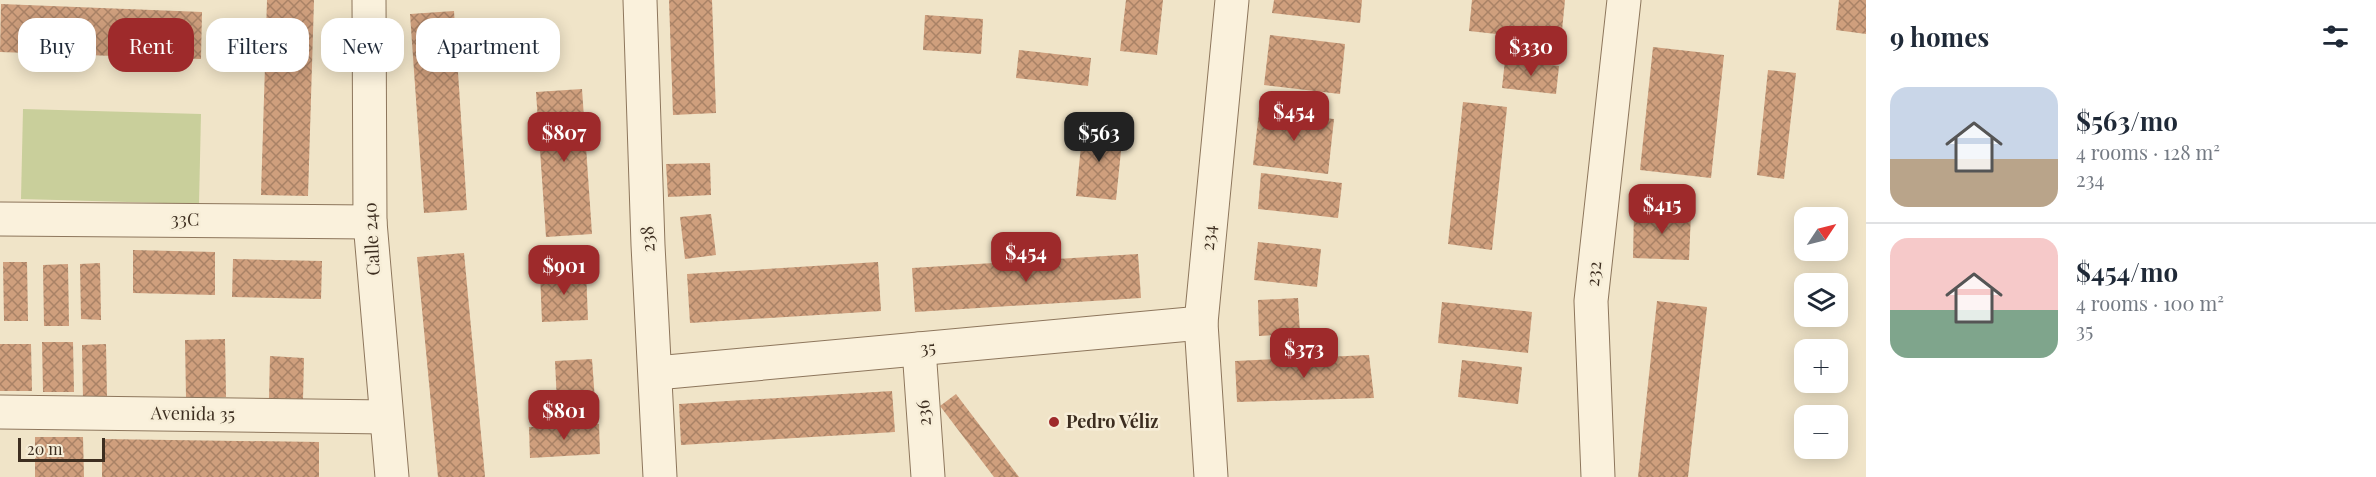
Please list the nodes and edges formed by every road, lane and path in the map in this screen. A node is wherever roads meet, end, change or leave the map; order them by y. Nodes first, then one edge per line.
1 (369, 0) edge
2 (640, 0) edge
3 (1232, 0) edge
4 (1624, 0) edge
5 (0, 219) edge
6 (370, 222) junction
7 (1201, 323) junction
8 (919, 349) junction
9 (656, 373) junction
10 (0, 412) edge
11 (386, 417) junction
12 (392, 477) edge
13 (660, 477) edge
14 (928, 477) edge
15 (1211, 477) edge
16 (1598, 477) edge

1 - 6 street, Calle 240
2 - 9 street, 238
3 - 7 street, 234
4 - 16 street, 232
5 - 6 street, 33C
6 - 11 street, Calle 240
7 - 8 street, 35
7 - 15 street, 234
8 - 9 street, 35
8 - 14 street, 236
9 - 13 street, 238
10 - 11 street, Avenida 35
11 - 12 street, Calle 240

